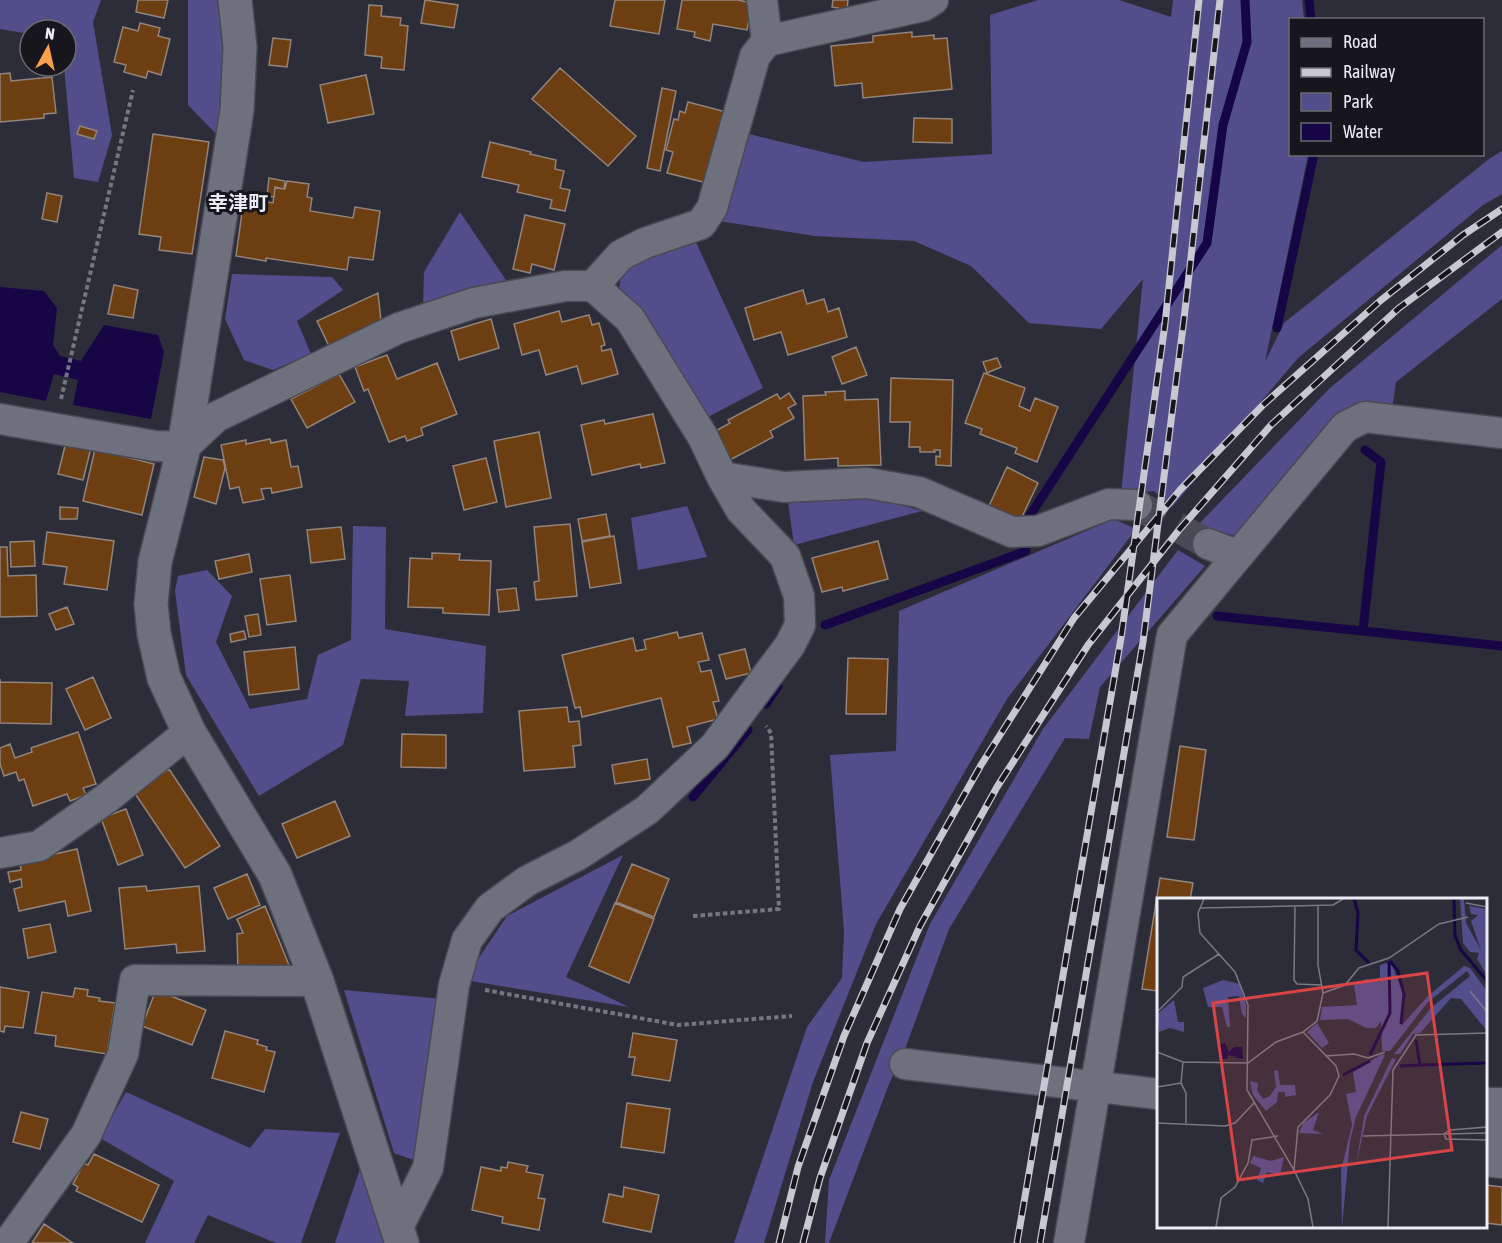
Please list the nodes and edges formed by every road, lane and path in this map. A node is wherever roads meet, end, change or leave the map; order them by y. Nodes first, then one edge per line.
1 (235, 0) edge
2 (762, 0) edge
3 (933, 0) edge
4 (767, 41) junction
5 (133, 90) dead end
6 (593, 286) junction
7 (64, 383) dead end
8 (0, 419) edge
9 (1502, 433) edge
10 (184, 447) junction
11 (722, 477) junction
12 (1137, 505) tunnel mouth
13 (1208, 544) tunnel mouth
14 (1237, 555) junction
15 (749, 700) junction
16 (189, 732) junction
17 (0, 853) edge
18 (693, 916) dead end
19 (317, 981) junction
20 (454, 985) junction
21 (792, 1016) dead end
22 (904, 1065) dead end
23 (1097, 1087) junction
24 (1157, 1094) edge
25 (1502, 1102) edge
26 (1487, 1103) edge
27 (1487, 1131) edge
28 (1502, 1133) edge
29 (1487, 1161) edge
30 (1502, 1163) edge
31 (399, 1236) edge
32 (8, 1243) edge
33 (1069, 1243) edge

1 - 10 street
2 - 4 street
3 - 4 street
4 - 6 street
5 - 7 path
6 - 10 street
6 - 11 street
8 - 10 street
9 - 14 street
10 - 16 street
11 - 12 street
11 - 15 street
13 - 14 street
14 - 23 street
15 - 18 path
15 - 20 street
16 - 17 street
16 - 19 street
19 - 31 street
19 - 32 street
20 - 21 path
20 - 31 street
22 - 23 street
23 - 24 street
23 - 33 street
25 - 26 street
27 - 28 street
29 - 30 street

